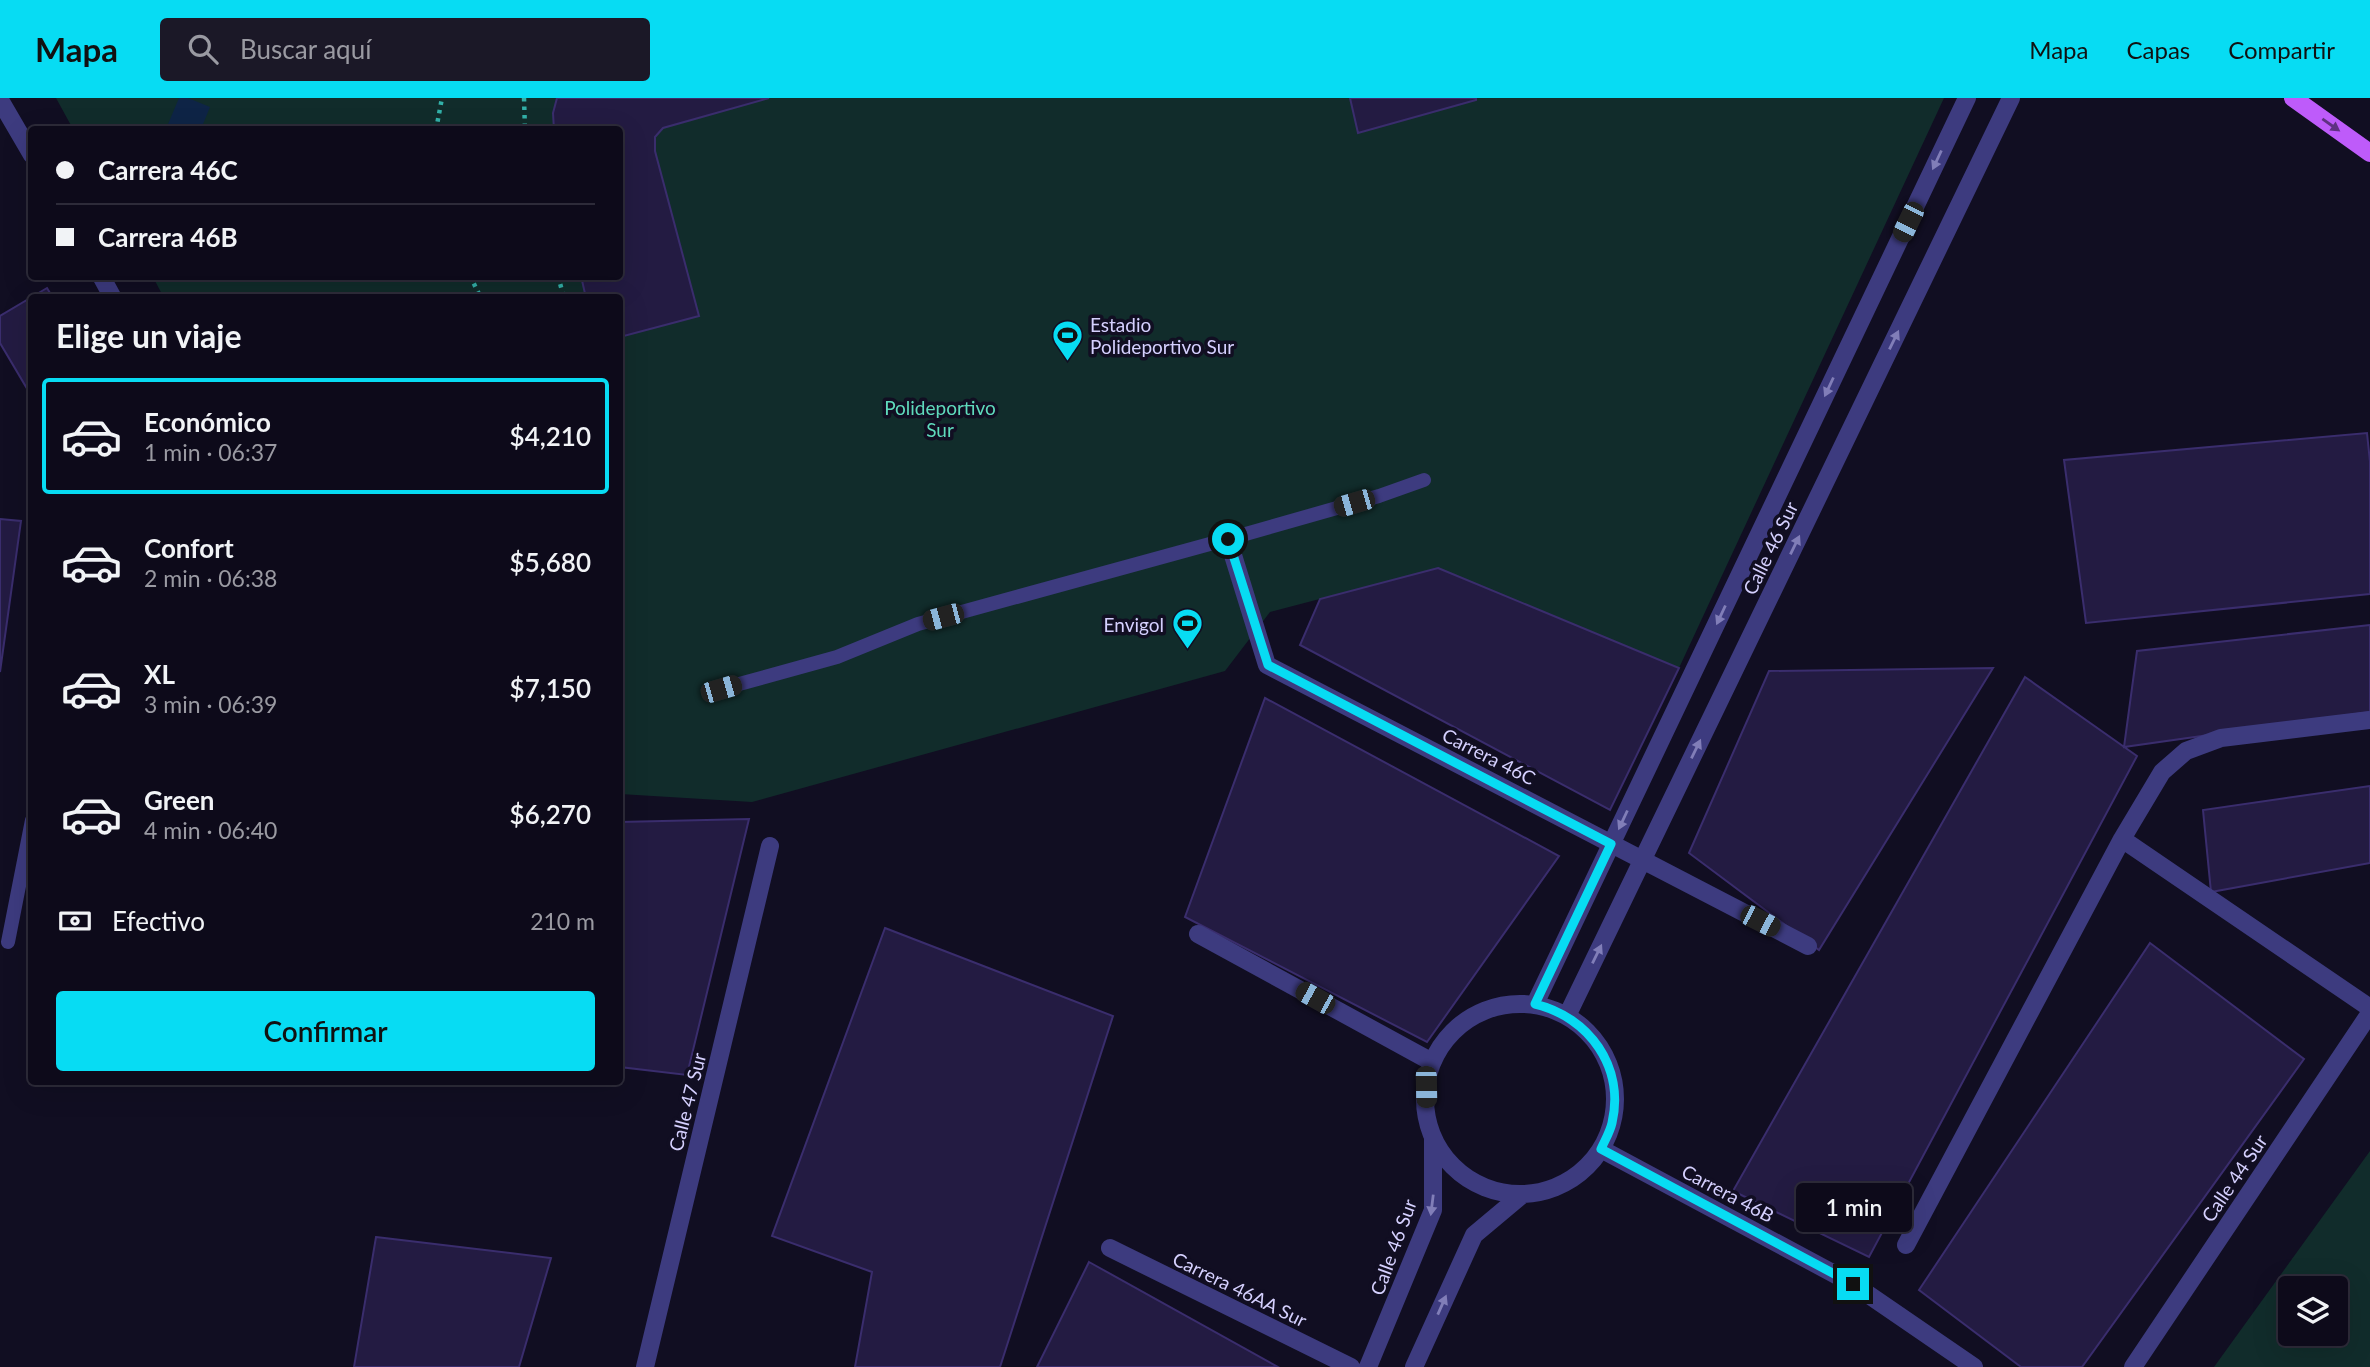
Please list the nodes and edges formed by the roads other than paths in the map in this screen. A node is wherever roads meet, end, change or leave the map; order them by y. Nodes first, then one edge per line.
1 (1967, 98) edge
2 (2011, 98) edge
3 (2293, 98) edge
4 (0, 100) edge
5 (28, 148) edge
6 (2370, 153) edge
7 (1424, 480) dead end
8 (1228, 539) junction
9 (721, 689) dead end
10 (2370, 720) edge
11 (2122, 839) junction
12 (28, 840) edge
13 (1611, 844) junction
14 (770, 846) dead end
15 (1642, 860) junction
16 (1198, 934) dead end
17 (8, 942) dead end
18 (1808, 946) dead end
19 (1535, 1004) junction
20 (2370, 1010) edge
21 (1567, 1016) junction
22 (1432, 1062) junction
23 (1433, 1137) junction
24 (1601, 1149) junction
25 (1523, 1194) junction
26 (1906, 1245) dead end
27 (1110, 1248) dead end
28 (645, 1367) edge
29 (1351, 1367) edge
30 (1368, 1367) edge
31 (1414, 1367) edge
32 (1975, 1367) edge
33 (2133, 1367) edge

1 -> 13 street, Calle 46 Sur
15 -> 2 street, Calle 46 Sur
3 -> 6 main road
4 - 5 street
7 - 8 lane
8 - 9 lane
8 - 13 street, Carrera 46C
10 - 11 street
11 - 20 street
11 - 26 street
12 - 17 lane
13 - 15 street, Carrera 46C
13 - 19 street, Calle 46 Sur
14 - 28 street, Calle 47 Sur
15 - 18 street, Carrera 46C
21 -> 15 street, Calle 46 Sur
16 - 22 street
19 - 21 street
19 - 22 street
20 - 33 street, Calle 44 Sur
21 - 24 street
22 - 23 street
23 - 25 street
23 -> 30 street, Calle 46 Sur
24 - 25 street
24 - 32 street, Carrera 46B
31 -> 25 street
27 - 29 street, Carrera 46AA Sur

